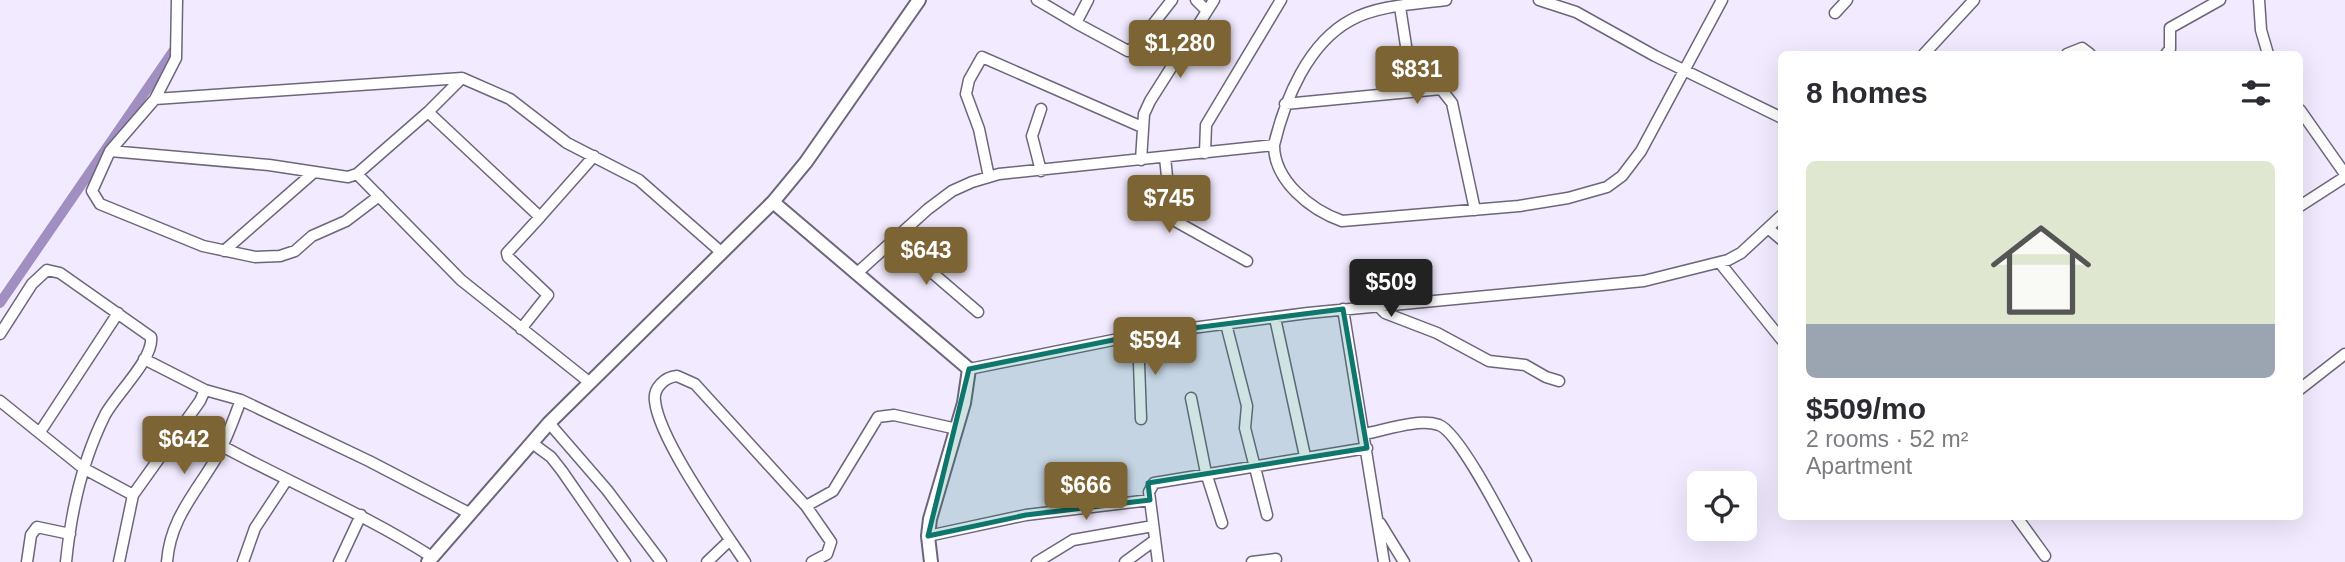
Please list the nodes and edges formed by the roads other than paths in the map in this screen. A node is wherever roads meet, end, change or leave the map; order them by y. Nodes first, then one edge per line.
1 (177, 0) edge
2 (919, 0) edge
3 (1037, 0) edge
4 (1088, 0) edge
5 (1172, 0) edge
6 (1196, 0) edge
7 (1214, 0) edge
8 (1446, 0) edge
9 (1539, 0) edge
10 (1573, 0) edge
11 (1722, 0) edge
12 (1847, 0) edge
13 (1975, 0) edge
14 (2220, 0) edge
15 (2259, 0) edge
16 (1278, 1) edge
17 (1399, 7) junction
18 (1207, 11) junction
19 (1576, 12) junction
20 (1835, 13) dead end
21 (1076, 23) junction
22 (1927, 51) edge
23 (2168, 51) edge
24 (2268, 51) edge
25 (1685, 71) junction
26 (462, 78) junction
27 (1413, 91) junction
28 (155, 99) junction
29 (1285, 104) junction
30 (1041, 109) dead end
31 (428, 112) junction
32 (2303, 114) edge
33 (1778, 116) edge
34 (1142, 127) junction
35 (1274, 145) junction
36 (110, 150) junction
37 (1205, 153) junction
38 (594, 156) junction
39 (1164, 157) junction
40 (1141, 160) junction
41 (1041, 171) junction
42 (313, 173) junction
43 (357, 174) junction
44 (2345, 175) edge
45 (989, 177) junction
46 (379, 196) junction
47 (773, 202) junction
48 (2303, 204) edge
49 (1475, 210) junction
50 (540, 217) junction
51 (1778, 219) edge
52 (1769, 229) junction
53 (1778, 237) edge
54 (894, 239) junction
55 (224, 251) junction
56 (721, 252) junction
57 (1247, 261) dead end
58 (1720, 263) junction
59 (856, 274) junction
60 (1377, 305) junction
61 (1343, 309) junction
62 (978, 312) dead end
63 (118, 313) junction
64 (1275, 318) junction
65 (1226, 324) junction
66 (521, 329) junction
67 (0, 334) edge
68 (1138, 335) junction
69 (1778, 335) edge
70 (2345, 354) edge
71 (144, 359) junction
72 (969, 369) junction
73 (1559, 381) dead end
74 (589, 382) junction
75 (2303, 387) edge
76 (205, 390) junction
77 (1191, 398) dead end
78 (241, 400) junction
79 (0, 401) edge
80 (1141, 419) dead end
81 (549, 423) junction
82 (957, 429) junction
83 (40, 432) junction
84 (1364, 434) junction
85 (532, 443) junction
86 (222, 446) junction
87 (1367, 448) junction
88 (1306, 456) junction
89 (1255, 465) junction
90 (83, 468) junction
91 (1206, 473) junction
92 (286, 481) junction
93 (133, 495) junction
94 (1150, 500) junction
95 (806, 506) junction
96 (469, 513) junction
97 (360, 515) junction
98 (1267, 515) dead end
99 (1378, 519) junction
100 (2020, 520) edge
101 (1222, 523) dead end
102 (1153, 526) junction
103 (70, 534) junction
104 (928, 536) junction
105 (730, 540) junction
106 (1155, 540) junction
107 (2045, 556) dead end
108 (430, 559) edge
109 (1276, 559) dead end
110 (27, 562) edge
111 (66, 562) edge
112 (118, 562) edge
113 (167, 562) edge
114 (243, 562) edge
115 (339, 562) edge
116 (625, 562) edge
117 (661, 562) edge
118 (707, 562) edge
119 (745, 562) edge
120 (812, 562) edge
121 (931, 562) edge
122 (1037, 562) edge
123 (1125, 562) edge
124 (1158, 562) edge
125 (1252, 562) edge
126 (1384, 562) edge
127 (1404, 562) edge
128 (1526, 562) edge

1 - 28 street
2 - 47 main road
3 - 21 street
4 - 21 street
5 - 21 street
6 - 18 street
7 - 18 street
8 - 17 street
9 - 19 street
10 - 19 street
11 - 25 street
12 - 20 street
13 - 22 street
14 - 23 street
15 - 24 street
16 - 37 street
17 - 27 street
17 - 29 street
18 - 34 street
19 - 25 street
25 - 33 street
25 - 49 street
26 - 28 street
26 - 31 street
26 - 38 street
27 - 29 street
27 - 49 street
28 - 36 street
29 - 35 street
30 - 41 street
31 - 43 street
31 - 50 street
32 - 44 street
34 - 40 street
34 - 45 street
35 - 37 street
35 - 49 street
36 - 42 street
36 - 55 street
37 - 39 street
38 - 50 street
38 - 56 street
39 - 40 street
39 - 57 street
40 - 41 street
41 - 45 street
42 - 43 street
42 - 55 street
43 - 46 street
44 - 48 street
45 - 54 street
46 - 55 street
46 - 66 street
47 - 56 main road
47 - 59 main road
50 - 66 street
51 - 52 street
52 - 53 street
52 - 58 street
54 - 59 street
54 - 62 street
56 - 74 main road
58 - 60 street
58 - 69 street
59 - 72 main road
60 - 61 street
60 - 73 street
61 - 64 street
61 - 84 street
63 - 67 street
63 - 71 street
63 - 83 street
64 - 65 street
64 - 88 street
65 - 68 street
65 - 89 street
66 - 74 street
68 - 72 street
68 - 80 street
70 - 75 street
71 - 76 street
71 - 90 street
72 - 82 main road
74 - 81 main road
76 - 78 street
76 - 93 street
77 - 91 street
78 - 86 street
78 - 96 street
79 - 83 street
81 - 85 main road
81 - 117 street
82 - 95 street
82 - 104 main road
83 - 90 street
84 - 87 street
84 - 128 street
85 - 96 main road
85 - 116 street
86 - 92 street
86 - 113 street
87 - 88 street
87 - 99 street
88 - 89 street
89 - 91 street
89 - 98 street
90 - 93 street
90 - 103 street
91 - 94 street
91 - 101 street
92 - 97 street
92 - 114 street
93 - 112 street
94 - 102 street
94 - 104 street
95 - 105 street
95 - 120 street
96 - 108 main road
97 - 108 street
97 - 115 street
99 - 126 street
99 - 127 street
100 - 107 street
102 - 106 street
102 - 122 street
103 - 110 street
103 - 111 street
104 - 121 main road
105 - 118 street
105 - 119 street
106 - 123 street
106 - 124 street
109 - 125 street

